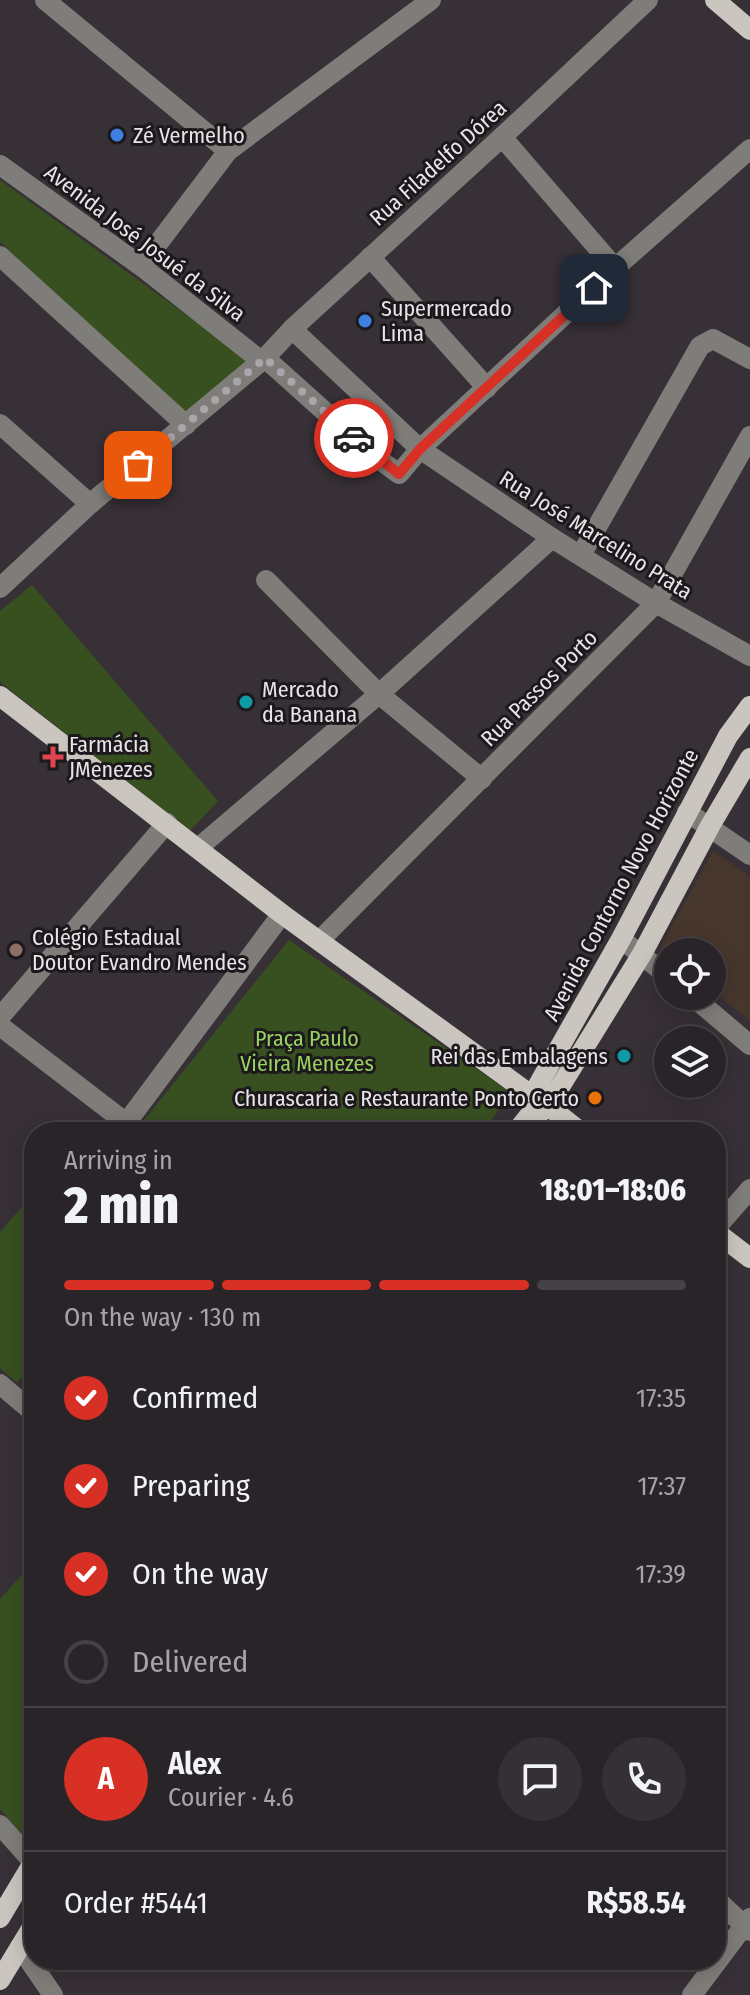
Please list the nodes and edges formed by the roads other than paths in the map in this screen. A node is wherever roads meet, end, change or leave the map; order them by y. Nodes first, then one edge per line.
1 (45, 0) edge
2 (431, 0) edge
3 (648, 0) edge
4 (715, 0) edge
5 (750, 30) edge
6 (502, 137) junction
7 (750, 149) edge
8 (228, 151) junction
9 (0, 165) edge
10 (0, 256) edge
11 (370, 257) junction
12 (141, 266) junction
13 (615, 268) junction
14 (292, 329) junction
15 (262, 359) junction
16 (750, 359) edge
17 (487, 388) junction
18 (0, 424) edge
19 (186, 425) junction
20 (750, 436) edge
21 (420, 449) junction
22 (90, 504) junction
23 (552, 538) junction
24 (581, 555) junction
25 (266, 580) dead end
26 (0, 588) edge
27 (656, 603) junction
28 (750, 656) edge
29 (379, 694) junction
30 (0, 696) edge
31 (750, 706) edge
32 (750, 758) edge
33 (482, 779) junction
34 (687, 812) junction
35 (167, 823) junction
36 (710, 826) junction
37 (198, 848) junction
38 (750, 855) edge
39 (282, 914) junction
40 (621, 939) junction
41 (320, 940) junction
42 (642, 954) junction
43 (654, 964) edge
44 (709, 1010) edge
45 (0, 1017) edge
46 (0, 1026) edge
47 (750, 1045) edge
48 (539, 1100) junction
49 (125, 1122) edge
50 (136, 1122) edge
51 (523, 1122) edge
52 (568, 1122) edge
53 (750, 1189) edge
54 (726, 1218) edge
55 (726, 1238) edge
56 (750, 1258) edge
57 (0, 1384) edge
58 (24, 1404) edge
59 (0, 1825) edge
60 (24, 1851) edge
61 (24, 1878) edge
62 (726, 1907) edge
63 (0, 1918) edge
64 (748, 1925) edge
65 (24, 1940) edge
66 (20, 1947) junction
67 (726, 1952) edge
68 (24, 1953) edge
69 (36, 1970) edge
70 (712, 1970) edge
71 (0, 1980) edge
72 (53, 1995) edge
73 (692, 1995) edge

1 - 8 street
2 - 8 street
3 - 6 street, Rua Filadelfo Dórea
4 - 5 main road
6 - 11 street, Rua Filadelfo Dórea
6 - 13 street
7 - 13 street
8 - 12 street
9 - 12 street, Avenida José Josué da Silva
10 - 19 street
11 - 14 street, Rua Filadelfo Dórea
11 - 17 street
12 - 15 street, Avenida José Josué da Silva
13 - 17 street
14 - 15 street, Rua Filadelfo Dórea
14 - 21 street, Rua José Marcelino Prata
15 - 19 street, Rua Filadelfo Dórea
15 - 21 street, Avenida José Josué da Silva
16 - 24 street
17 - 21 street
18 - 22 street
19 - 22 street, Rua Filadelfo Dórea
20 - 27 street, Rua Passos Porto
21 - 23 street, Rua José Marcelino Prata
22 - 26 street, Rua Filadelfo Dórea
23 - 24 street, Rua José Marcelino Prata
23 - 29 street
24 - 27 street, Rua José Marcelino Prata
25 - 29 street
27 - 28 street, Rua José Marcelino Prata
27 - 33 street, Rua Passos Porto
29 - 33 street
29 - 37 street
30 - 35 main road
31 - 34 main road, Avenida Contorno Novo Horizonte
32 - 36 main road, Avenida Contorno Novo Horizonte
33 - 41 street, Rua Passos Porto
34 - 36 street
34 - 40 main road, Avenida Contorno Novo Horizonte
35 - 37 main road
35 - 45 street
36 - 38 street
36 - 42 main road, Avenida Contorno Novo Horizonte
37 - 39 main road
39 - 41 main road
39 - 50 street
40 - 42 street
40 - 48 main road, Avenida Contorno Novo Horizonte
41 - 48 main road
42 - 43 street
42 - 48 main road, Avenida Contorno Novo Horizonte
44 - 47 street
46 - 49 street
48 - 51 main road
48 - 52 main road
53 - 54 street
55 - 56 main road
57 - 58 street
59 - 60 street
61 - 63 main road
62 - 64 street
64 - 67 street
65 - 66 main road
66 - 68 street
66 - 71 main road
69 - 72 street
70 - 73 street

